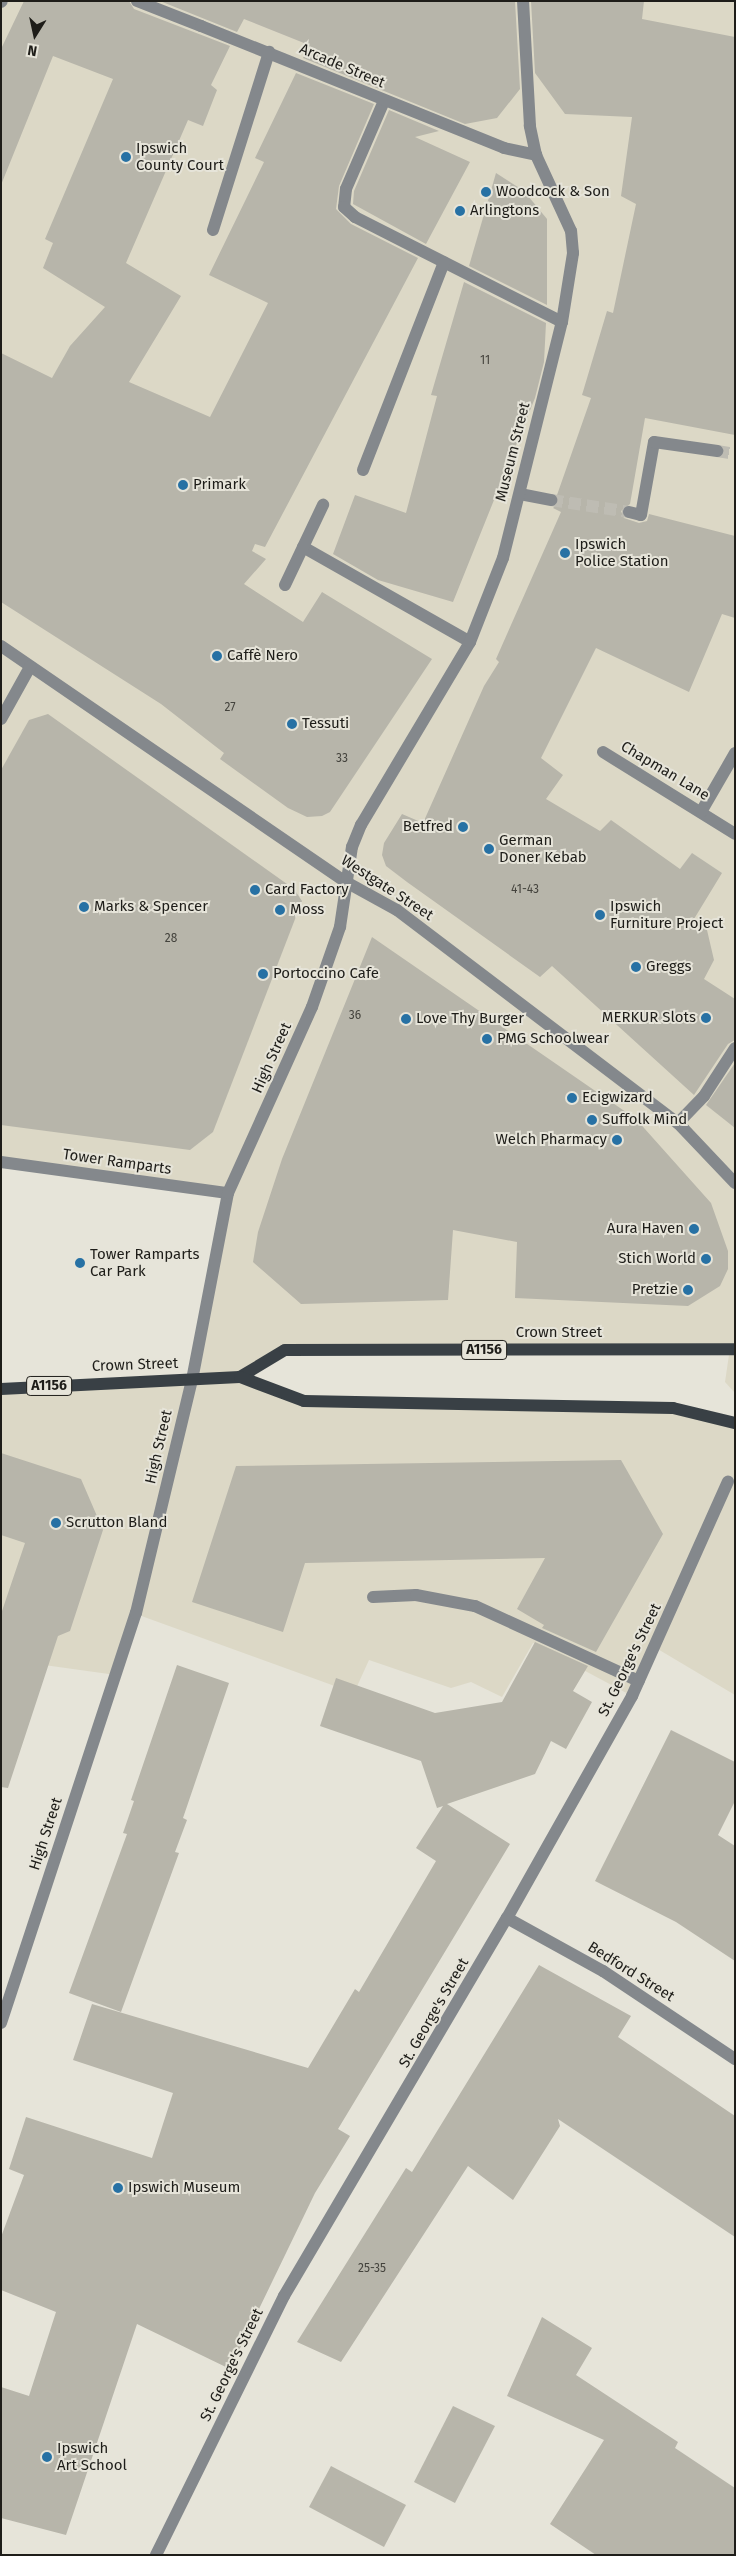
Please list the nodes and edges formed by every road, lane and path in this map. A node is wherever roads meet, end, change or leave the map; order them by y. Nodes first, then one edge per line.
1 (137, 1) edge
2 (523, 1) edge
3 (269, 52) junction
4 (384, 101) junction
5 (536, 156) junction
6 (213, 230) dead end
7 (444, 262) junction
8 (562, 322) junction
9 (717, 451) tunnel mouth
10 (363, 470) dead end
11 (520, 494) junction
12 (551, 500) tunnel mouth
13 (323, 505) dead end
14 (629, 512) dead end
15 (303, 547) junction
16 (285, 585) dead end
17 (470, 642) junction
18 (1, 646) edge
19 (30, 667) junction
20 (1, 719) edge
21 (603, 752) dead end
22 (735, 753) edge
23 (701, 812) junction
24 (735, 834) edge
25 (346, 882) junction
26 (735, 1048) edge
27 (678, 1123) junction
28 (1, 1162) edge
29 (735, 1184) edge
30 (228, 1194) junction
31 (735, 1349) edge
32 (240, 1377) junction
33 (192, 1380) junction
34 (1, 1389) edge
35 (735, 1423) edge
36 (728, 1481) dead end
37 (373, 1597) dead end
38 (639, 1681) junction
39 (507, 1918) junction
40 (1, 2023) edge
41 (735, 2059) edge
42 (156, 2555) edge

1 - 3 street, Arcade Street
2 - 5 street, Museum Street
3 - 4 street, Arcade Street
3 - 6 street
4 - 5 street, Arcade Street
4 - 7 street
5 - 8 street, Museum Street
7 - 8 street
7 - 10 street
8 - 11 street, Museum Street
9 - 14 street
11 - 12 street
11 - 17 street, Museum Street
13 - 15 street
15 - 16 street
15 - 17 street
17 - 25 street, Museum Street
18 - 19 street, Westgate Street
19 - 20 street
19 - 25 street, Westgate Street
21 - 23 street, Chapman Lane
22 - 23 street
23 - 24 street, Chapman Lane
25 - 27 street, Westgate Street
25 - 30 street, High Street
26 - 27 street
27 - 29 street, Westgate Street
28 - 30 street, Tower Ramparts
30 - 33 street, High Street
31 - 32 main road, Crown Street / A1156
32 - 33 main road, Crown Street
32 - 35 main road, Crown Street
33 - 34 main road, Crown Street / A1156
33 - 40 street, High Street
36 - 38 street, St. George's Street
37 - 38 street
38 - 39 street, St. George's Street
39 - 41 street, Bedford Street
39 - 42 street, St. George's Street

